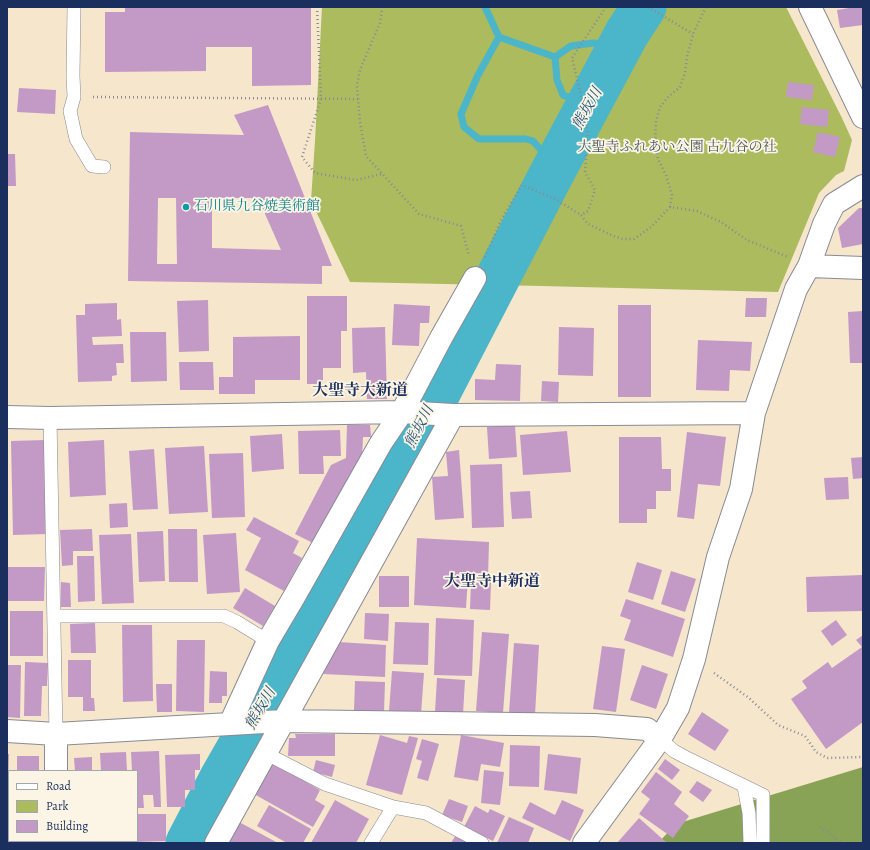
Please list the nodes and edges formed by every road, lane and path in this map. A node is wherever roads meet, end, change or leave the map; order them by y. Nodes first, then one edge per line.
1 (74, 7) edge
2 (317, 7) edge
3 (381, 7) edge
4 (606, 7) edge
5 (648, 7) edge
6 (706, 7) edge
7 (810, 7) edge
8 (693, 34) junction
9 (74, 97) junction
10 (321, 99) junction
11 (359, 99) junction
12 (863, 117) edge
13 (104, 167) dead end
14 (382, 174) junction
15 (863, 186) edge
16 (670, 207) junction
17 (581, 215) junction
18 (809, 266) junction
19 (863, 268) edge
20 (475, 278) junction
21 (402, 412) junction
22 (754, 413) junction
23 (447, 415) junction
24 (7, 418) edge
25 (50, 418) junction
26 (54, 616) junction
27 (268, 641) junction
28 (694, 659) junction
29 (275, 722) junction
30 (230, 724) junction
31 (7, 732) edge
32 (56, 734) junction
33 (660, 739) junction
34 (265, 753) junction
35 (863, 757) edge
36 (56, 770) edge
37 (744, 787) junction
38 (393, 807) junction
39 (820, 827) dead end
40 (216, 843) edge
41 (370, 843) edge
42 (482, 843) edge
43 (584, 843) edge
44 (750, 843) edge
45 (763, 843) edge
46 (843, 843) edge

1 - 9 lane
2 - 10 path
3 - 11 path
4 - 17 path
5 - 8 path
6 - 8 path
7 - 12 street
8 - 16 path
9 - 10 path
9 - 13 lane
10 - 11 path
10 - 14 path
11 - 14 path
14 - 20 path
15 - 18 street
16 - 17 path
16 - 18 path
17 - 20 path
18 - 19 street
18 - 22 street
20 - 21 street
21 - 23 street
21 - 25 street
21 - 27 street
22 - 23 street
22 - 28 street
23 - 29 street
24 - 25 street
25 - 26 lane
26 - 27 lane
26 - 32 lane
27 - 30 street
28 - 33 street
28 - 35 path
29 - 30 street
29 - 33 street
29 - 34 street
30 - 32 street
31 - 32 street
32 - 36 street
33 - 37 lane
33 - 43 street
34 - 38 lane
34 - 40 street
37 - 44 lane
37 - 45 lane
38 - 41 lane
38 - 42 lane
39 - 46 path

